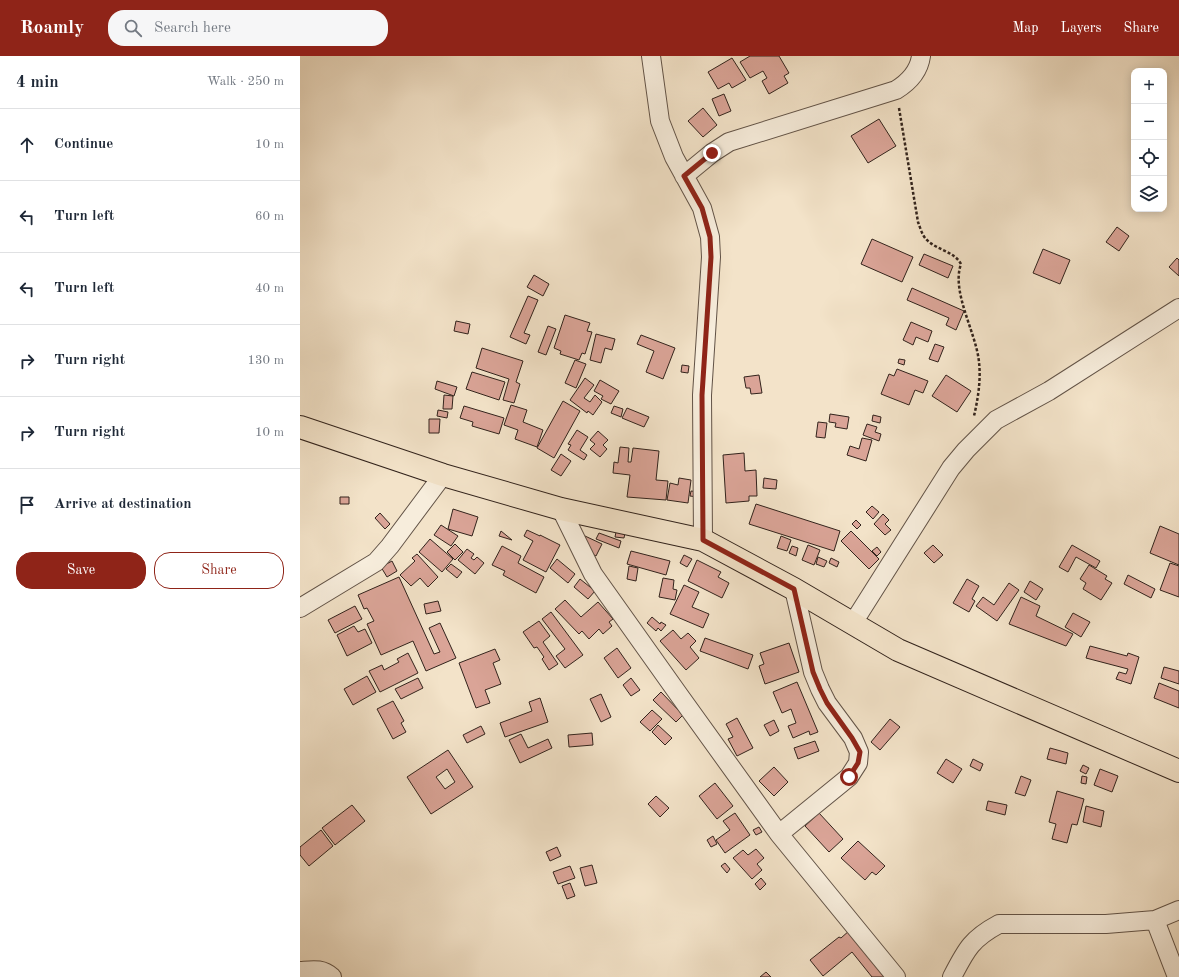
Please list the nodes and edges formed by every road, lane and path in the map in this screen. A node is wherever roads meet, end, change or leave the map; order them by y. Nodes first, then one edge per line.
1 (651, 56) edge
2 (921, 56) edge
3 (896, 90) junction
4 (684, 176) junction
5 (1179, 308) edge
6 (973, 420) dead end
7 (300, 427) edge
8 (443, 475) junction
9 (561, 508) junction
10 (703, 540) junction
11 (794, 589) junction
12 (300, 608) edge
13 (853, 623) junction
14 (1179, 771) edge
15 (779, 834) junction
16 (1179, 910) edge
17 (1155, 920) junction
18 (300, 971) edge
19 (332, 977) edge
20 (896, 977) edge
21 (952, 977) edge
22 (1177, 977) edge

1 - 4 street
2 - 3 street
3 - 4 street
3 - 6 path
4 - 10 street
5 - 13 street
7 - 8 main road
8 - 9 main road
8 - 12 street
9 - 10 main road
9 - 15 street
10 - 11 main road
11 - 13 main road
11 - 15 street
13 - 14 main road
15 - 20 street
16 - 17 street
17 - 21 street
17 - 22 street
18 - 19 street

